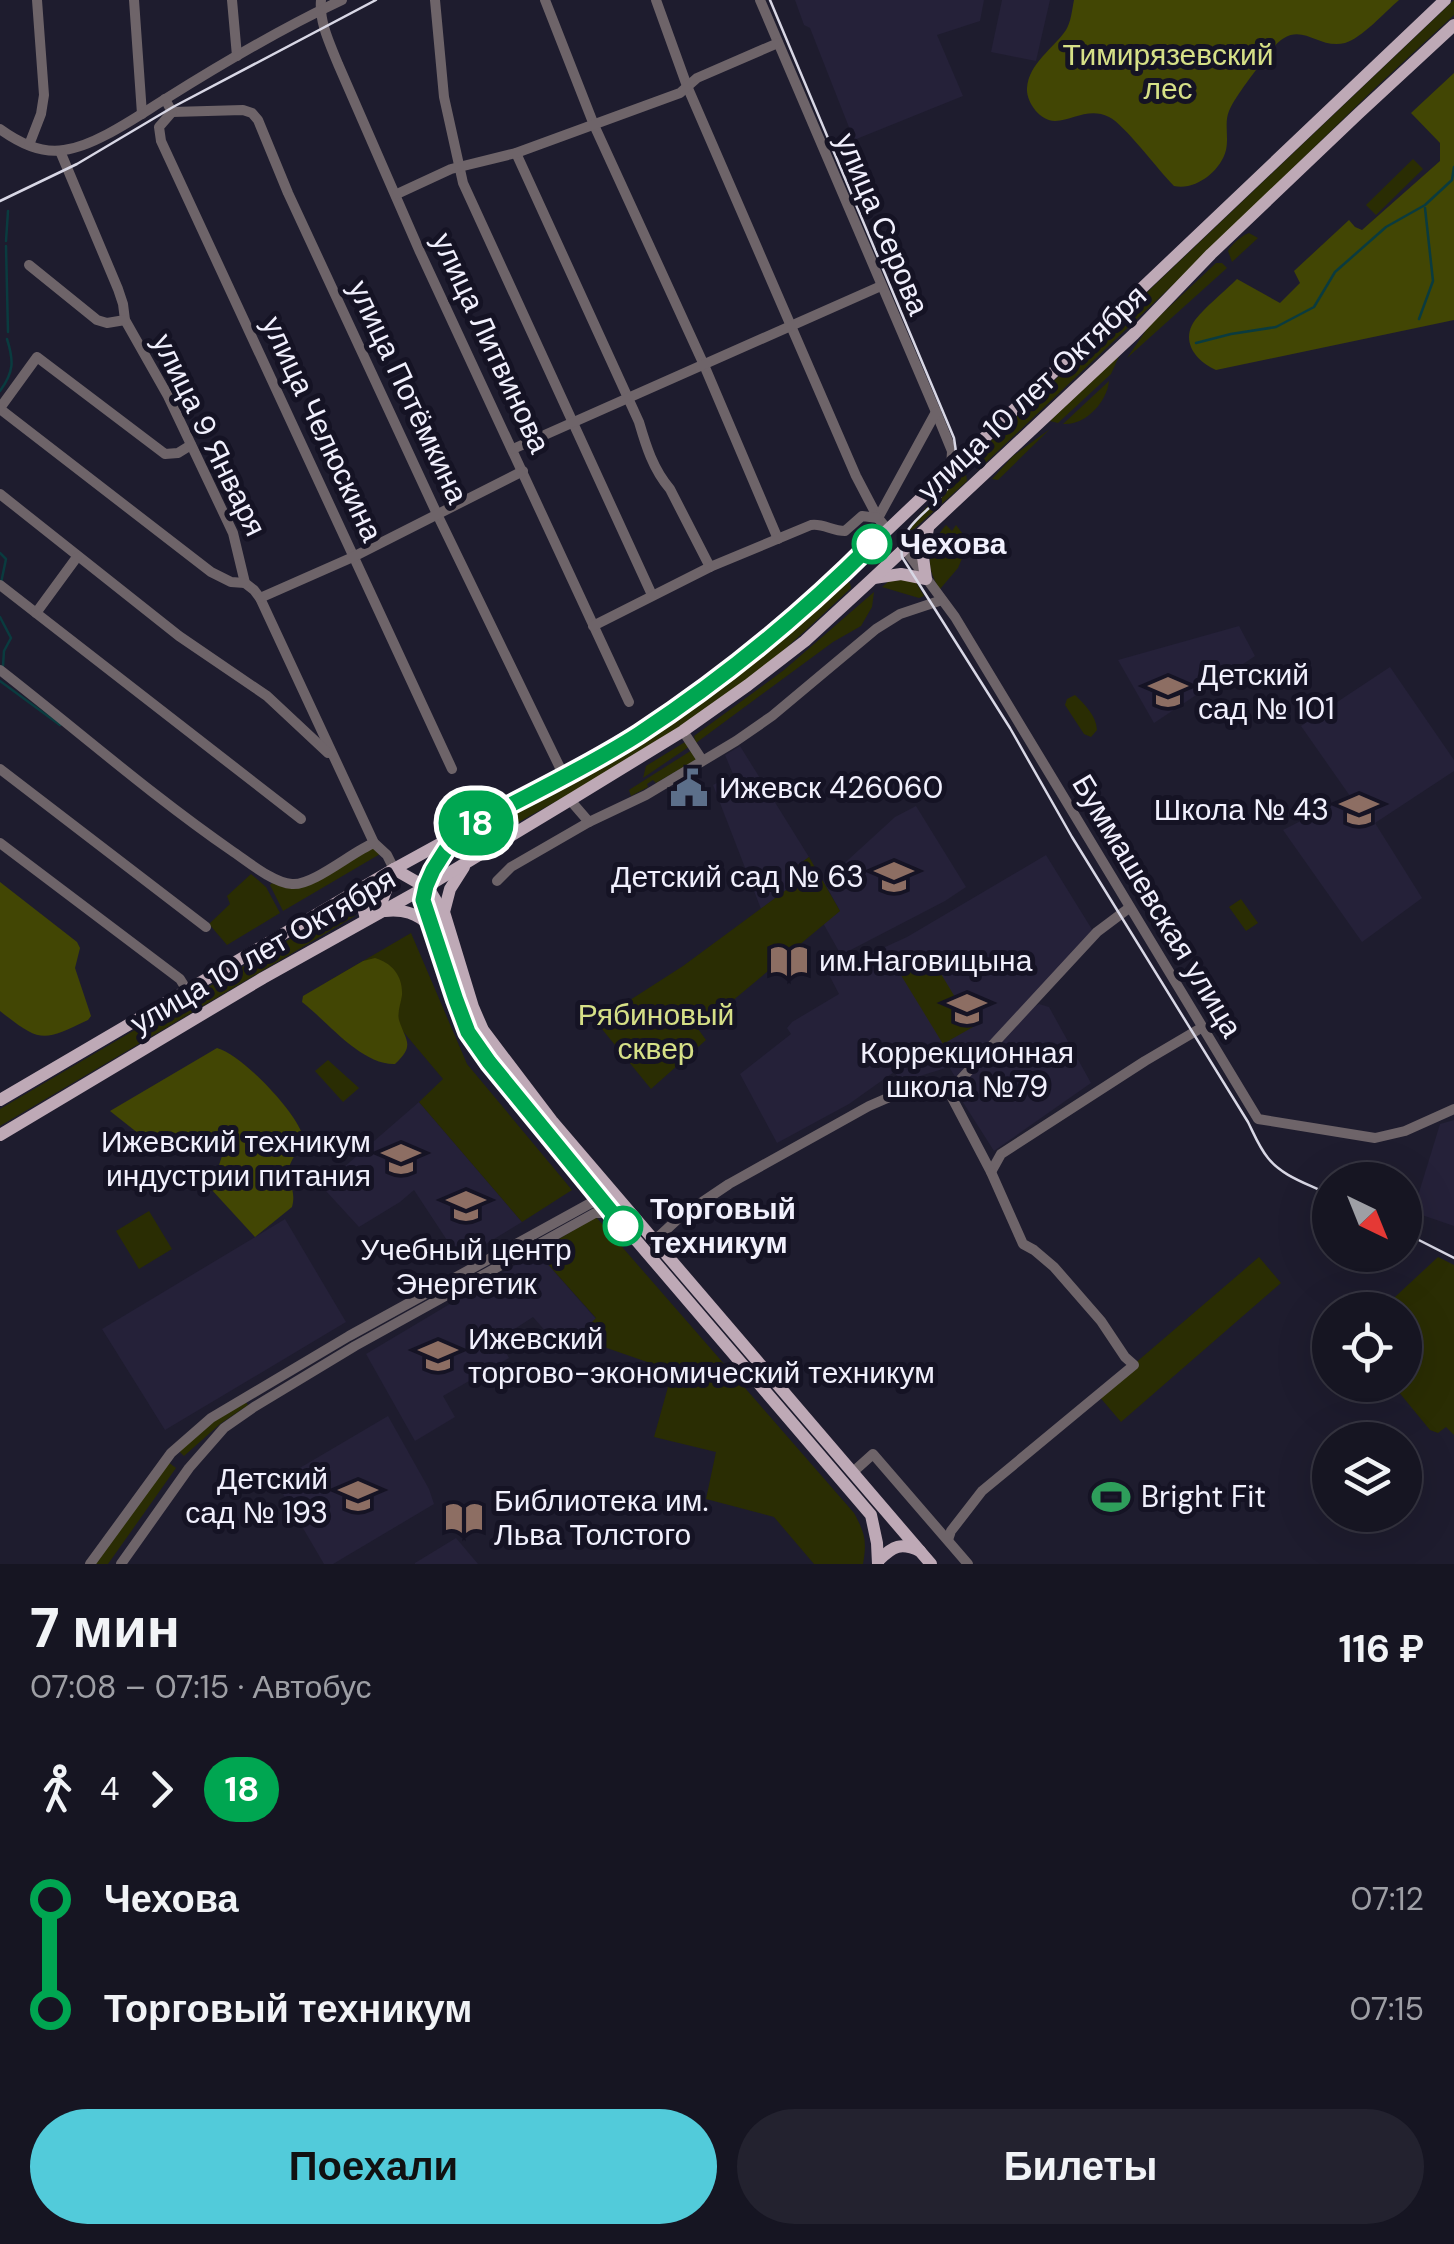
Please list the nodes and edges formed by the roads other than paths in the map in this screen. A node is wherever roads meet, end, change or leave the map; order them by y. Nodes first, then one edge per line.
1 (37, 0) edge
2 (134, 0) edge
3 (232, 0) edge
4 (342, 0) edge
5 (434, 0) edge
6 (544, 0) edge
7 (656, 0) edge
8 (760, 0) edge
9 (1444, 0) edge
10 (320, 5) edge
11 (1454, 25) edge
12 (778, 43) junction
13 (237, 56) junction
14 (686, 86) junction
15 (165, 99) junction
16 (172, 112) junction
17 (142, 114) junction
18 (594, 125) junction
19 (0, 129) edge
20 (29, 145) junction
21 (60, 151) junction
22 (516, 152) junction
23 (460, 168) junction
24 (397, 194) junction
25 (29, 265) dead end
26 (881, 286) junction
27 (125, 320) junction
28 (790, 326) junction
29 (704, 365) junction
30 (628, 397) junction
31 (0, 408) edge
32 (936, 412) junction
33 (573, 421) junction
34 (191, 445) junction
35 (513, 449) junction
36 (951, 469) junction
37 (523, 471) junction
38 (0, 494) edge
39 (437, 514) junction
40 (900, 518) junction
41 (883, 524) junction
42 (928, 526) junction
43 (778, 539) junction
44 (904, 548) junction
45 (77, 557) junction
46 (353, 557) junction
47 (710, 567) junction
48 (841, 574) junction
49 (874, 578) junction
50 (926, 578) junction
51 (244, 583) junction
52 (0, 585) edge
53 (652, 595) junction
54 (852, 596) junction
55 (260, 598) junction
56 (942, 600) junction
57 (36, 614) junction
58 (593, 626) junction
59 (0, 670) edge
60 (629, 702) dead end
61 (684, 731) junction
62 (336, 760) junction
63 (702, 760) junction
64 (0, 769) edge
65 (452, 769) dead end
66 (564, 776) junction
67 (570, 800) junction
68 (302, 819) dead end
69 (589, 822) junction
70 (463, 830) junction
71 (374, 842) junction
72 (0, 843) edge
73 (476, 854) junction
74 (394, 869) junction
75 (496, 881) dead end
76 (426, 886) junction
77 (353, 893) junction
78 (1129, 908) junction
79 (372, 916) junction
80 (445, 916) junction
81 (206, 926) dead end
82 (434, 930) junction
83 (188, 992) junction
84 (1201, 1028) junction
85 (949, 1092) junction
86 (0, 1100) edge
87 (1454, 1109) edge
88 (0, 1135) edge
89 (990, 1172) junction
90 (595, 1183) junction
91 (595, 1206) junction
92 (617, 1208) junction
93 (654, 1241) junction
94 (352, 1341) junction
95 (247, 1395) junction
96 (254, 1407) junction
97 (171, 1452) junction
98 (190, 1468) junction
99 (852, 1472) junction
100 (948, 1540) junction
101 (922, 1552) junction
102 (878, 1562) edge
103 (90, 1564) edge
104 (121, 1564) edge
105 (932, 1564) edge
106 (968, 1564) edge

1 - 20 street
2 - 17 street
3 - 13 street
4 - 10 street
5 - 23 street
6 - 18 street
7 - 14 street
8 - 12 street, улица Серова
9 - 36 main road, улица 10 лет Октября
10 - 13 street
10 - 24 street, улица Литвинова
11 - 42 main road, улица 10 лет Октября
12 - 14 street
12 - 26 street, улица Серова
13 - 15 street
14 - 18 street
14 - 28 street
15 - 16 street
15 - 17 street
16 - 39 street, улица Потёмкина
16 - 46 street, улица Челюскина
17 - 21 street
18 - 22 street
18 - 29 street
19 - 20 street
20 - 21 street
21 - 27 street, улица 9 Января
22 - 23 street
22 - 30 street
23 - 24 street
23 - 33 street
24 - 35 street, улица Литвинова
25 - 27 street
26 - 28 street
26 - 32 street, улица Серова
27 - 34 street, улица 9 Января
28 - 29 street
28 - 41 street
29 - 30 street
29 - 43 street
30 - 33 street
30 - 47 street
31 - 34 street
31 - 51 street
32 - 36 street, улица Серова
32 - 41 street
33 - 35 street
33 - 53 street
34 - 51 street, улица 9 Января
35 - 37 street, улица Литвинова
36 - 40 main road, улица 10 лет Октября
37 - 39 street
37 - 58 street, улица Литвинова
38 - 45 street
39 - 46 street
39 - 66 street, улица Потёмкина
40 - 41 main road, улица 10 лет Октября
40 - 44 main road
41 - 43 street
41 - 48 main road, улица 10 лет Октября
42 - 44 main road, улица 10 лет Октября
42 - 50 main road
43 - 47 street
44 - 49 main road, улица 10 лет Октября
44 - 50 street, Буммашевская улица
45 - 57 street
45 - 62 street
46 - 55 street
46 - 65 street, улица Челюскина
47 - 53 street
48 - 54 main road
48 - 66 main road, улица 10 лет Октября
49 - 50 main road
49 - 54 main road, улица 10 лет Октября
50 - 56 street, Буммашевская улица
51 - 55 street, улица 9 Января
52 - 57 street
53 - 58 street
54 - 61 main road, улица 10 лет Октября
55 - 62 street, улица 9 Января
56 - 63 street
56 - 78 street, Буммашевская улица
57 - 68 street
58 - 60 street, улица Литвинова
59 - 71 street
61 - 63 street
61 - 67 main road, улица 10 лет Октября
62 - 71 street, улица 9 Января
63 - 69 street
64 - 81 street
66 - 70 main road, улица 10 лет Октября
67 - 69 street
67 - 73 main road, улица 10 лет Октября
69 - 75 street
70 - 73 main road
70 - 74 main road, улица 10 лет Октября
70 - 76 main road
71 - 74 street, улица 9 Января
72 - 83 street
73 - 76 main road, улица 10 лет Октября
73 - 80 main road
74 - 76 main road
74 - 77 main road, улица 10 лет Октября
74 - 79 main road
76 - 79 main road, улица 10 лет Октября
76 - 80 main road
76 - 82 main road
77 - 79 main road
77 - 83 main road, улица 10 лет Октября
78 - 84 street, Буммашевская улица
78 - 85 street
79 - 82 main road
79 - 88 main road, улица 10 лет Октября
80 - 90 main road
82 - 90 main road
83 - 86 main road, улица 10 лет Октября
84 - 87 street, Буммашевская улица
84 - 89 street
85 - 89 street
85 - 93 street
89 - 100 street
90 - 91 main road
90 - 92 main road
91 - 92 main road
91 - 94 street
92 - 93 main road
92 - 102 main road
93 - 99 main road
94 - 95 street
94 - 96 street
95 - 96 street
95 - 97 street
96 - 98 street
97 - 98 street
97 - 103 street
98 - 104 street
99 - 100 street
99 - 101 main road
100 - 106 street
101 - 102 main road
101 - 105 main road

